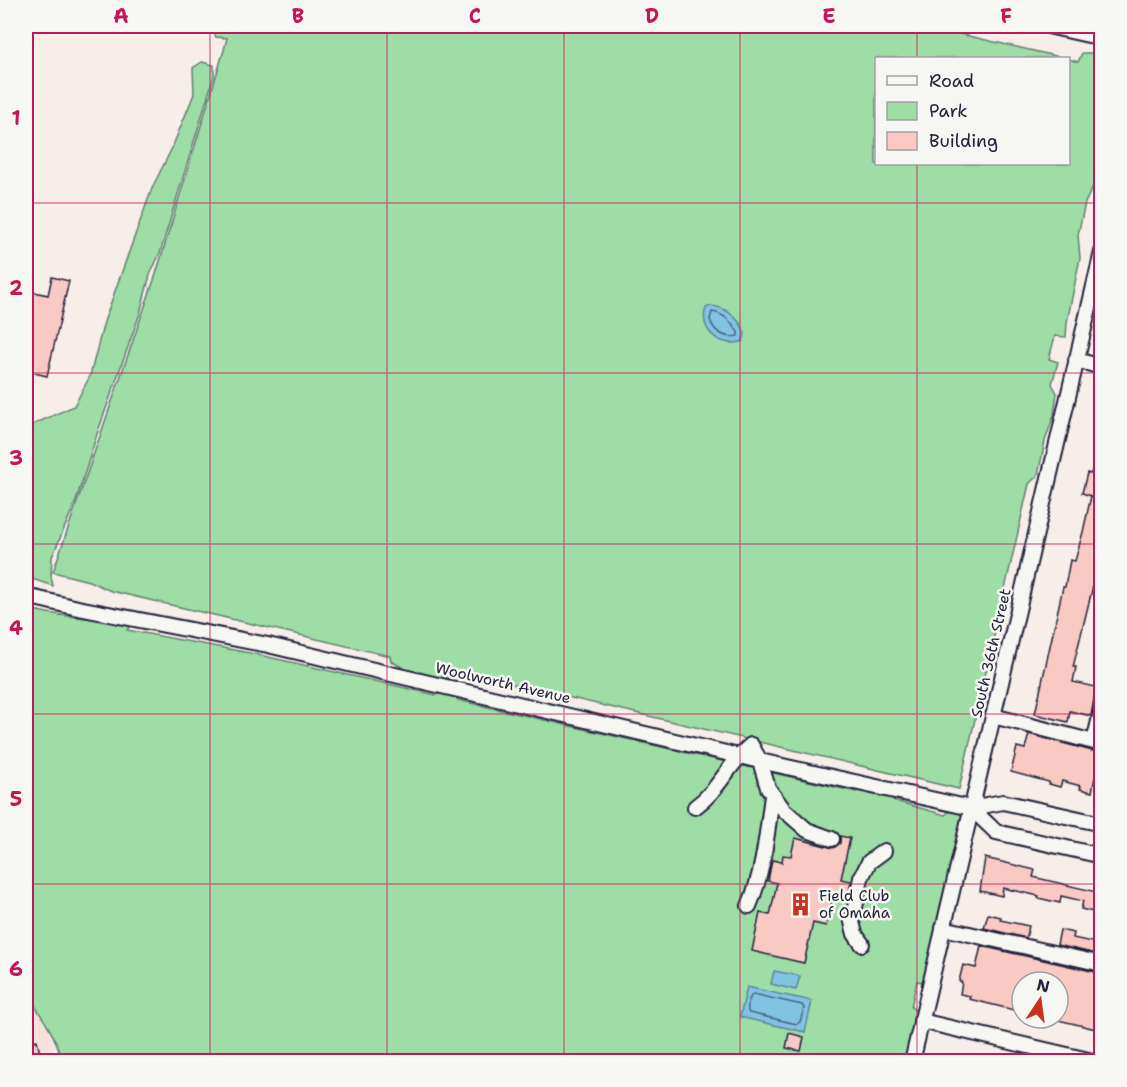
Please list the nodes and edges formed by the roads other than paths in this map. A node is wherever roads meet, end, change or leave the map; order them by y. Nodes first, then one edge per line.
1 (1048, 26) edge
2 (1101, 38) edge
3 (1101, 252) edge
4 (1076, 360) junction
5 (1101, 368) edge
6 (26, 596) edge
7 (1101, 708) edge
8 (993, 716) junction
9 (738, 756) junction
10 (760, 761) junction
11 (772, 796) junction
12 (695, 807) dead end
13 (971, 808) junction
14 (1101, 824) edge
15 (832, 839) dead end
16 (884, 851) dead end
17 (1101, 856) edge
18 (749, 906) dead end
19 (943, 928) junction
20 (862, 944) dead end
21 (1101, 964) edge
22 (921, 1021) junction
23 (912, 1062) edge
24 (1097, 1062) edge

1 - 2 street
3 - 4 street, South 36th Street
4 - 5 street
4 - 8 street, South 36th Street
6 - 9 street, Woolworth Avenue
7 - 8 street
8 - 13 street, South 36th Street
9 - 10 street, Woolworth Avenue
9 - 12 street
10 - 11 street
10 - 13 street, Woolworth Avenue
11 - 15 street
11 - 18 street
13 - 14 street, Woolworth Avenue
13 - 17 street
13 - 19 street, South 36th Street
16 - 20 street
19 - 21 street
19 - 22 street, South 36th Street
22 - 23 street, South 36th Street
22 - 24 street

